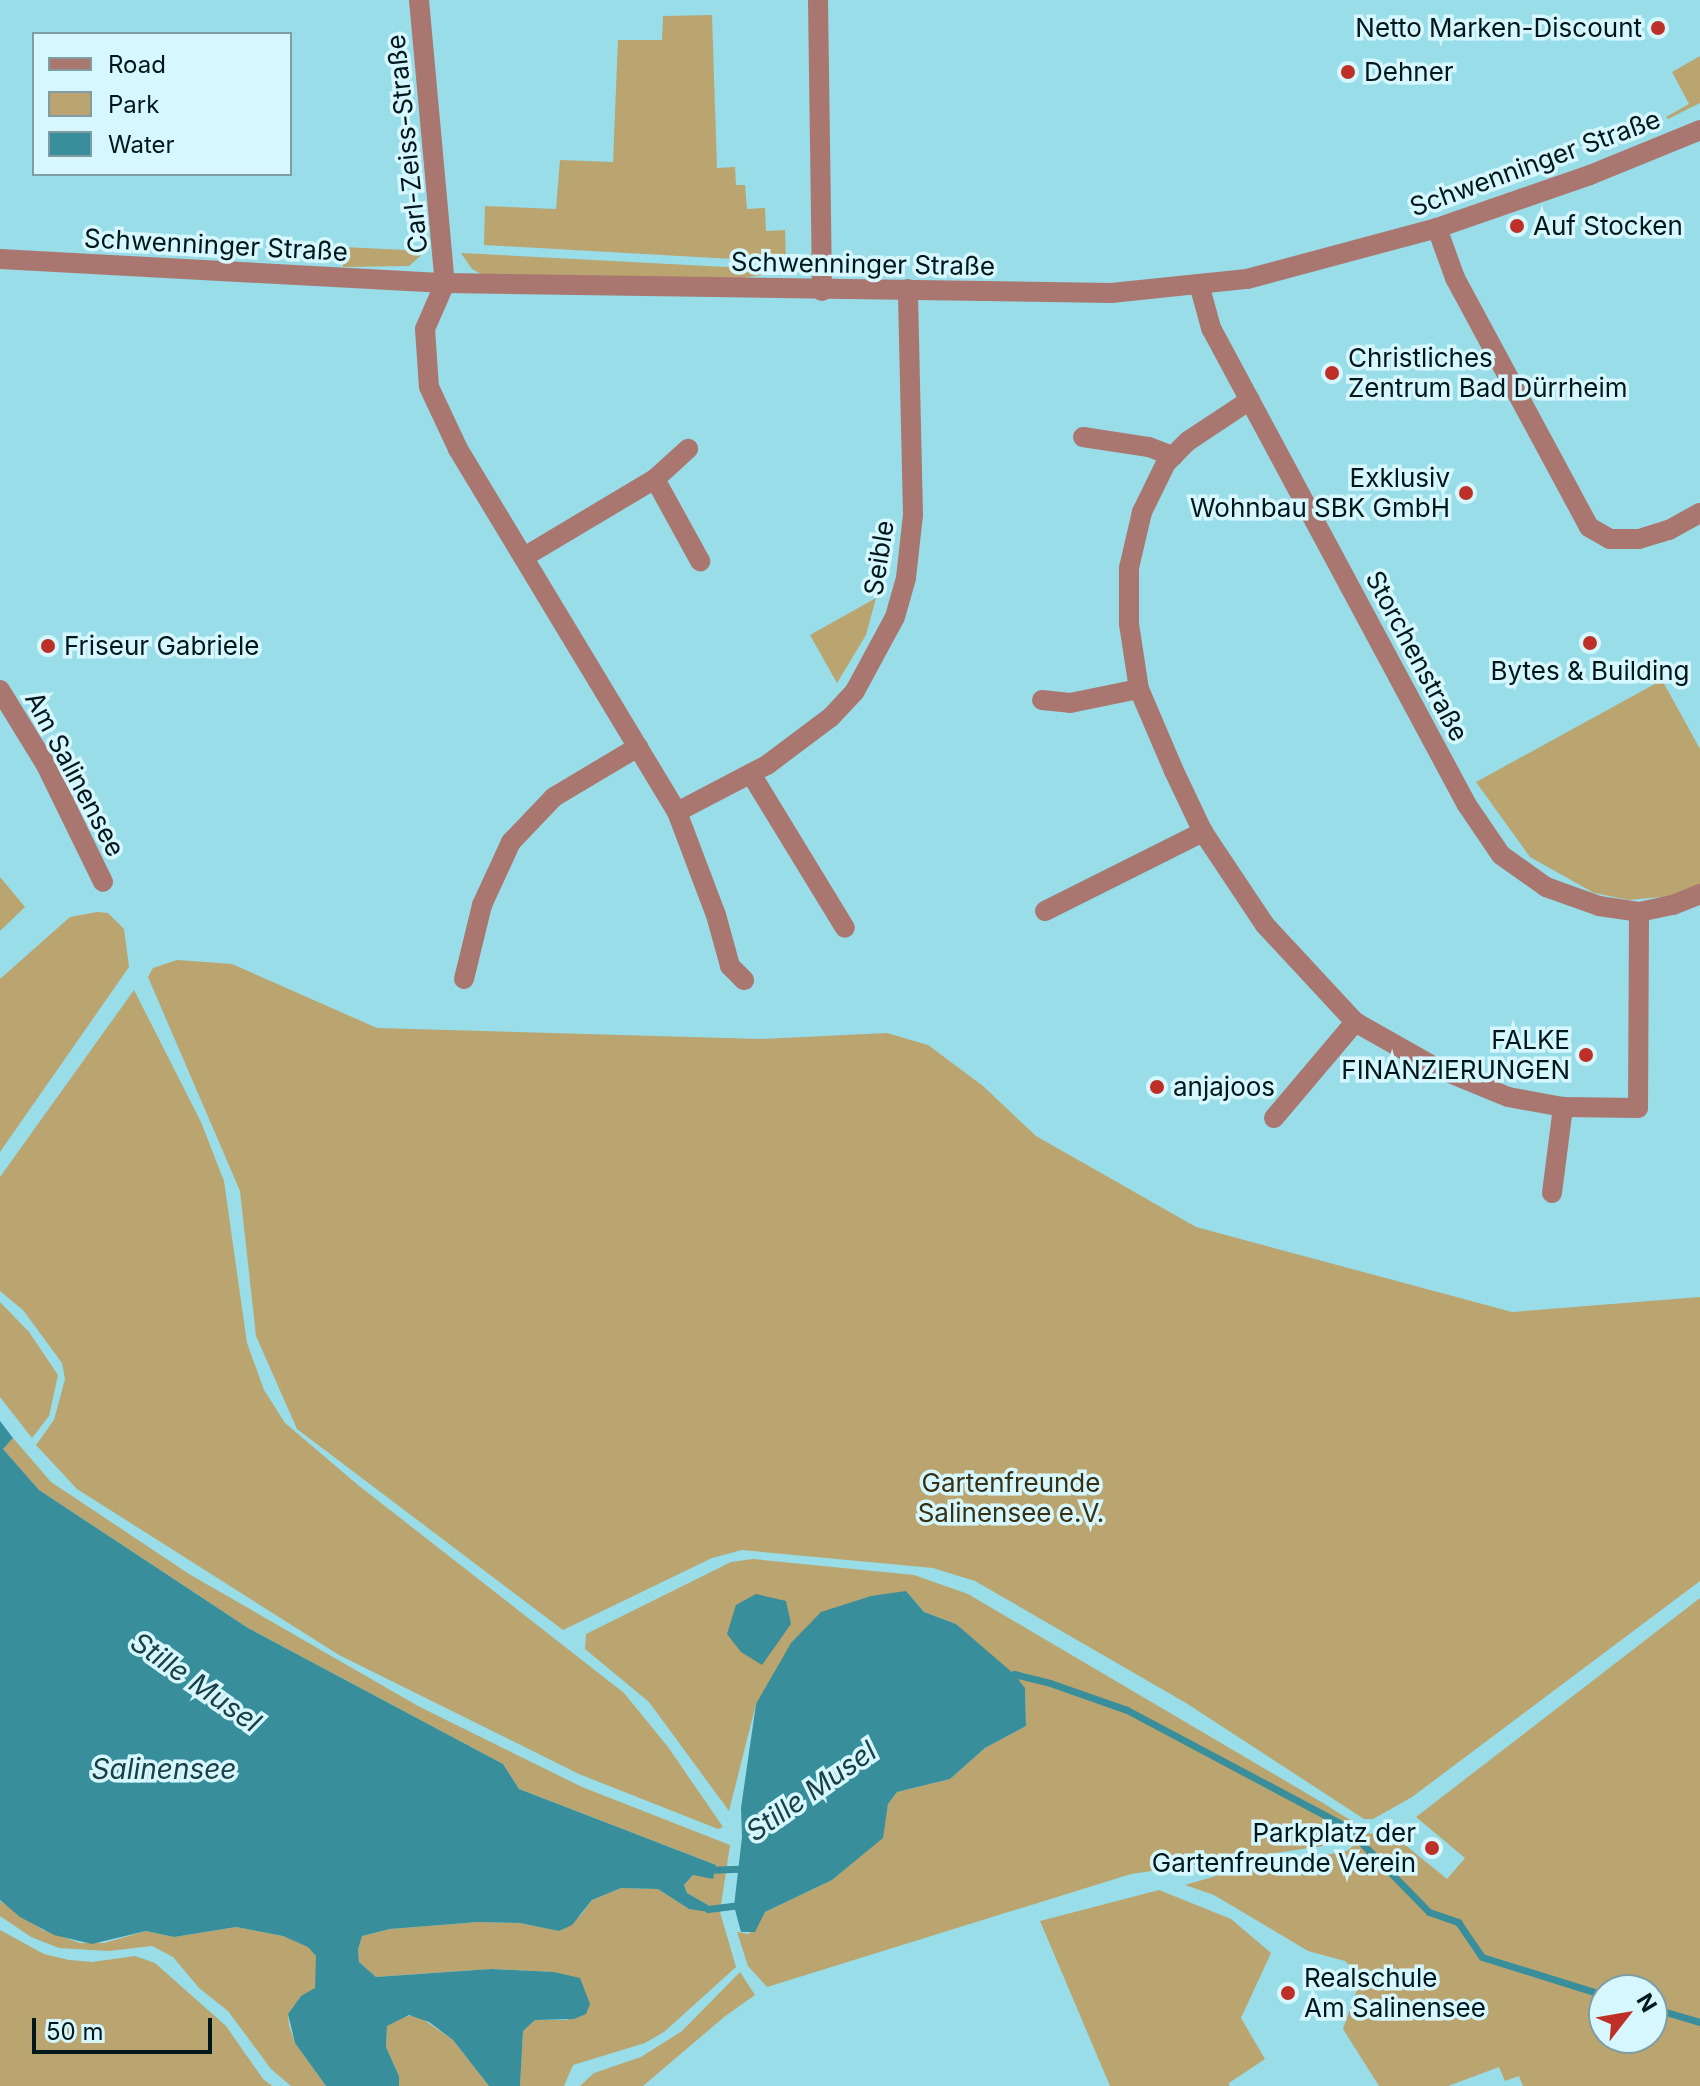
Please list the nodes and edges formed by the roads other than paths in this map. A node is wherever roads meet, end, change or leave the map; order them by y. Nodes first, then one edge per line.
1 (419, 0) edge
2 (818, 0) edge
3 (1700, 130) edge
4 (1437, 228) junction
5 (0, 259) edge
6 (445, 283) junction
7 (1199, 284) junction
8 (908, 289) junction
9 (822, 291) junction
10 (1250, 400) junction
11 (1083, 437) dead end
12 (688, 449) dead end
13 (1173, 456) junction
14 (655, 479) junction
15 (1700, 513) edge
16 (524, 557) junction
17 (700, 561) dead end
18 (1139, 689) junction
19 (0, 690) edge
20 (1042, 700) dead end
21 (638, 747) junction
22 (751, 774) junction
23 (677, 812) junction
24 (1203, 832) junction
25 (103, 882) dead end
26 (1700, 894) edge
27 (1045, 911) dead end
28 (1639, 912) junction
29 (845, 928) dead end
30 (464, 979) dead end
31 (744, 980) dead end
32 (1355, 1022) junction
33 (1563, 1107) junction
34 (1274, 1118) dead end
35 (1552, 1193) dead end

1 - 6 street, Carl-Zeiss-Straße
2 - 9 street
3 - 4 street, Schwenninger Straße
4 - 7 street, Schwenninger Straße
4 - 15 street
5 - 6 street, Schwenninger Straße
6 - 9 street, Schwenninger Straße
6 - 16 street
7 - 8 street, Schwenninger Straße
7 - 10 street, Storchenstraße
8 - 9 street, Schwenninger Straße
8 - 22 street, Seible
10 - 13 street
10 - 28 street, Storchenstraße
11 - 13 street
12 - 14 street
13 - 18 street
14 - 16 street
14 - 17 street
16 - 21 street
18 - 20 street
18 - 24 street
19 - 25 street, Am Salinensee
21 - 23 street
21 - 30 street
22 - 23 street, Seible
22 - 29 street
23 - 31 street
24 - 27 street
24 - 32 street
26 - 28 street, Storchenstraße
28 - 33 street
32 - 33 street
32 - 34 street
33 - 35 street

